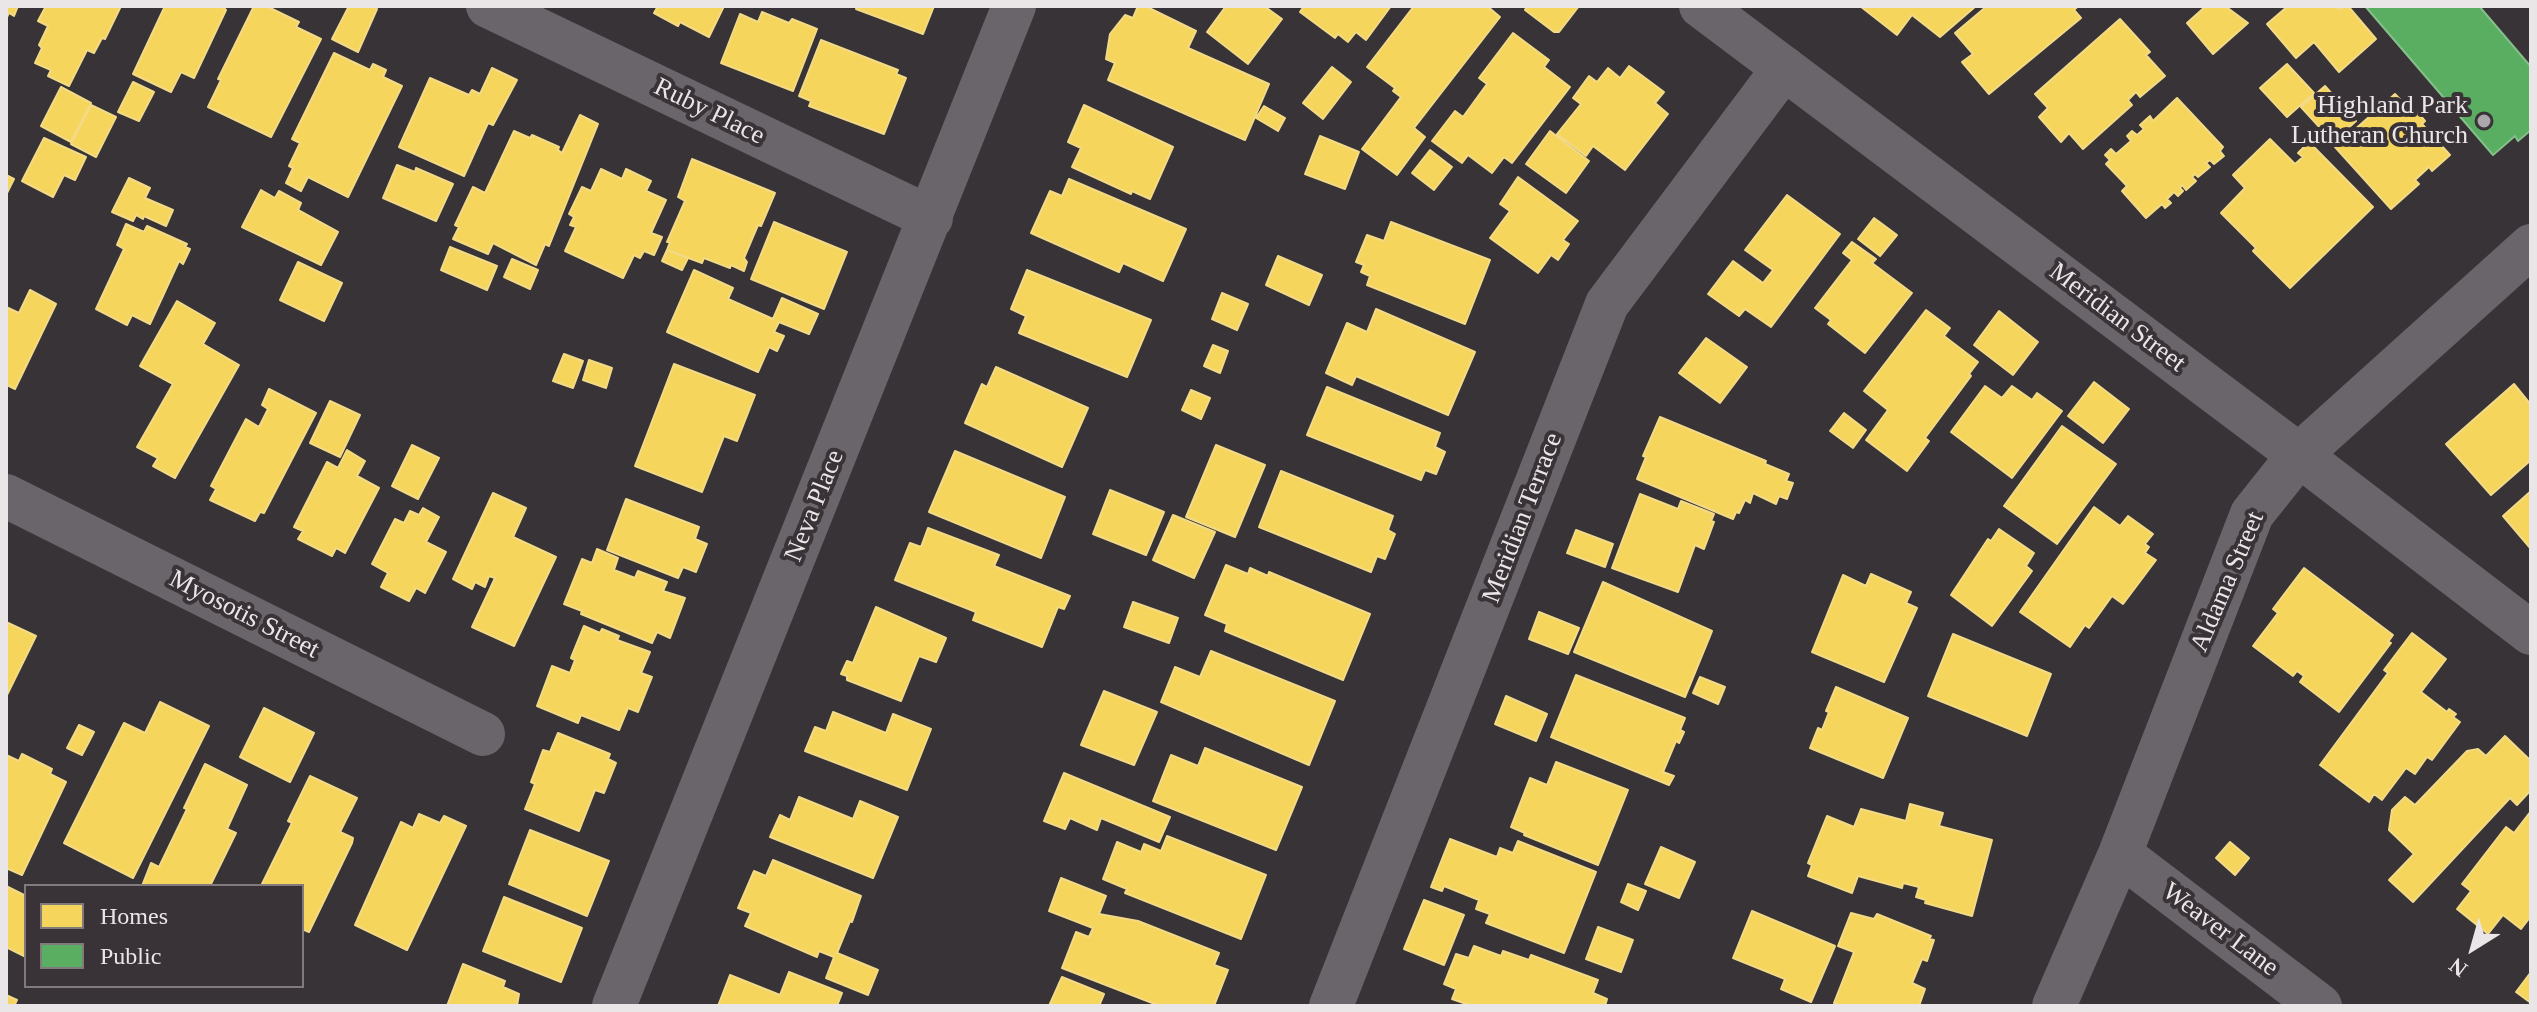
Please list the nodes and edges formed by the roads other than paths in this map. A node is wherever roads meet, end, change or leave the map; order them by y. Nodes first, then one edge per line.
1 (488, 6) edge
2 (1014, 6) edge
3 (1701, 6) edge
4 (1784, 68) junction
5 (931, 218) junction
6 (2531, 246) edge
7 (2299, 455) junction
8 (6, 496) edge
9 (2531, 633) edge
10 (483, 734) dead end
11 (2120, 854) junction
12 (614, 1006) edge
13 (1331, 1006) edge
14 (2054, 1006) edge
15 (2320, 1006) edge

1 - 5 street, Ruby Place
2 - 5 street, Neva Place
3 - 4 street, Meridian Street
4 - 7 street, Meridian Street
4 - 13 street, Meridian Terrace
5 - 12 street, Neva Place
6 - 7 street, Aldama Street
7 - 9 street, Meridian Street
7 - 11 street, Aldama Street
8 - 10 street, Myosotis Street
11 - 14 street, Aldama Street
11 - 15 street, Weaver Lane

